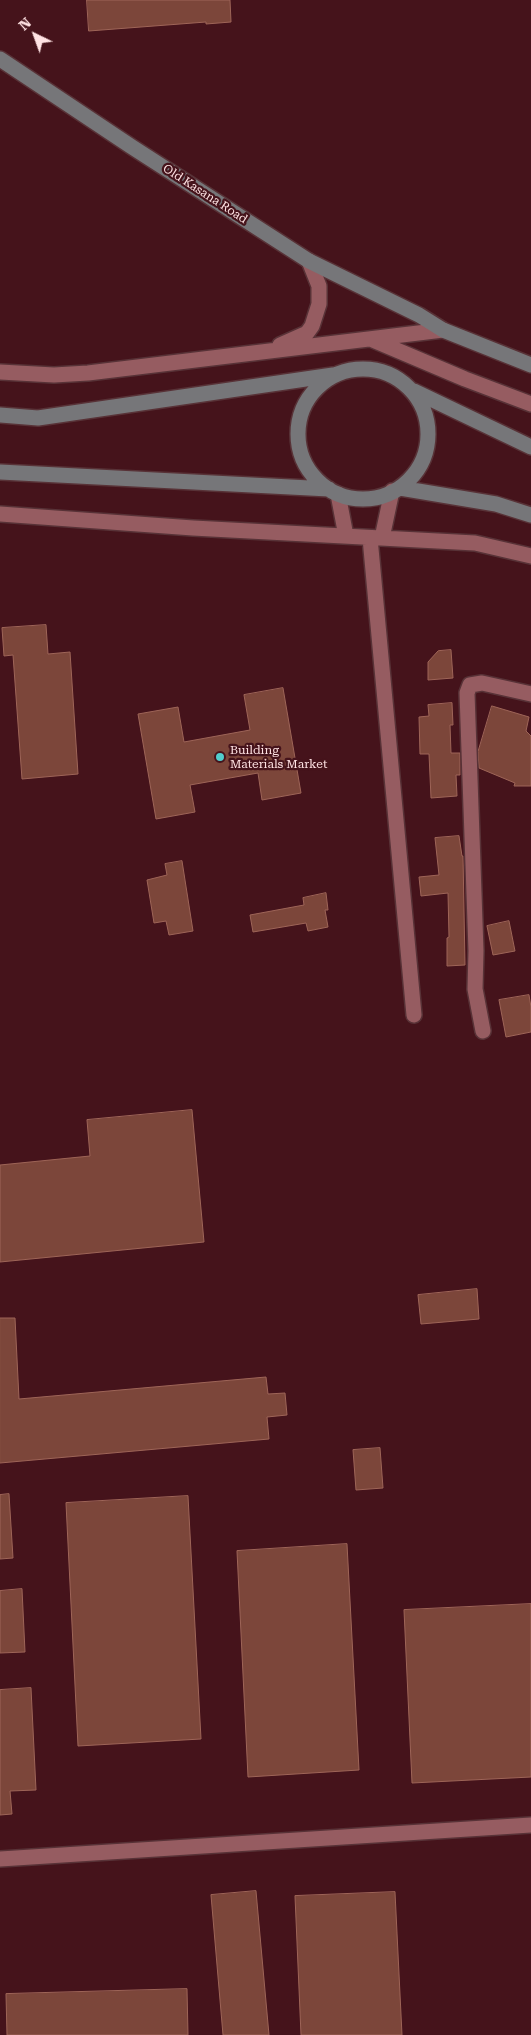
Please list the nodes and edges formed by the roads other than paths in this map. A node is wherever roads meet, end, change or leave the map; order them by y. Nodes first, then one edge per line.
1 (0, 59) edge
2 (309, 261) junction
3 (443, 330) junction
4 (373, 340) junction
5 (263, 351) junction
6 (531, 365) edge
7 (0, 372) edge
8 (333, 375) junction
9 (414, 391) junction
10 (531, 404) edge
11 (0, 415) edge
12 (531, 447) edge
13 (0, 472) edge
14 (396, 489) junction
15 (333, 492) junction
16 (0, 514) edge
17 (529, 516) edge
18 (346, 536) junction
19 (376, 538) junction
20 (531, 556) edge
21 (531, 694) edge
22 (414, 1015) dead end
23 (483, 1031) dead end
24 (531, 1825) edge
25 (0, 1859) edge

1 - 2 main road, Old Kasana Road
2 - 3 main road, Old Kasana Road
2 - 5 street
3 - 4 street
3 - 6 main road, Old Kasana Road
4 - 5 street
4 - 10 street
5 - 7 street
8 - 9 main road
8 - 11 main road
8 - 15 main road
9 - 12 main road
9 - 14 main road
13 - 15 main road
14 - 15 main road
14 - 17 main road
14 - 19 street
15 - 18 street
16 - 18 street
18 - 19 street
19 - 20 street
19 - 22 street
21 - 23 street
24 - 25 street

